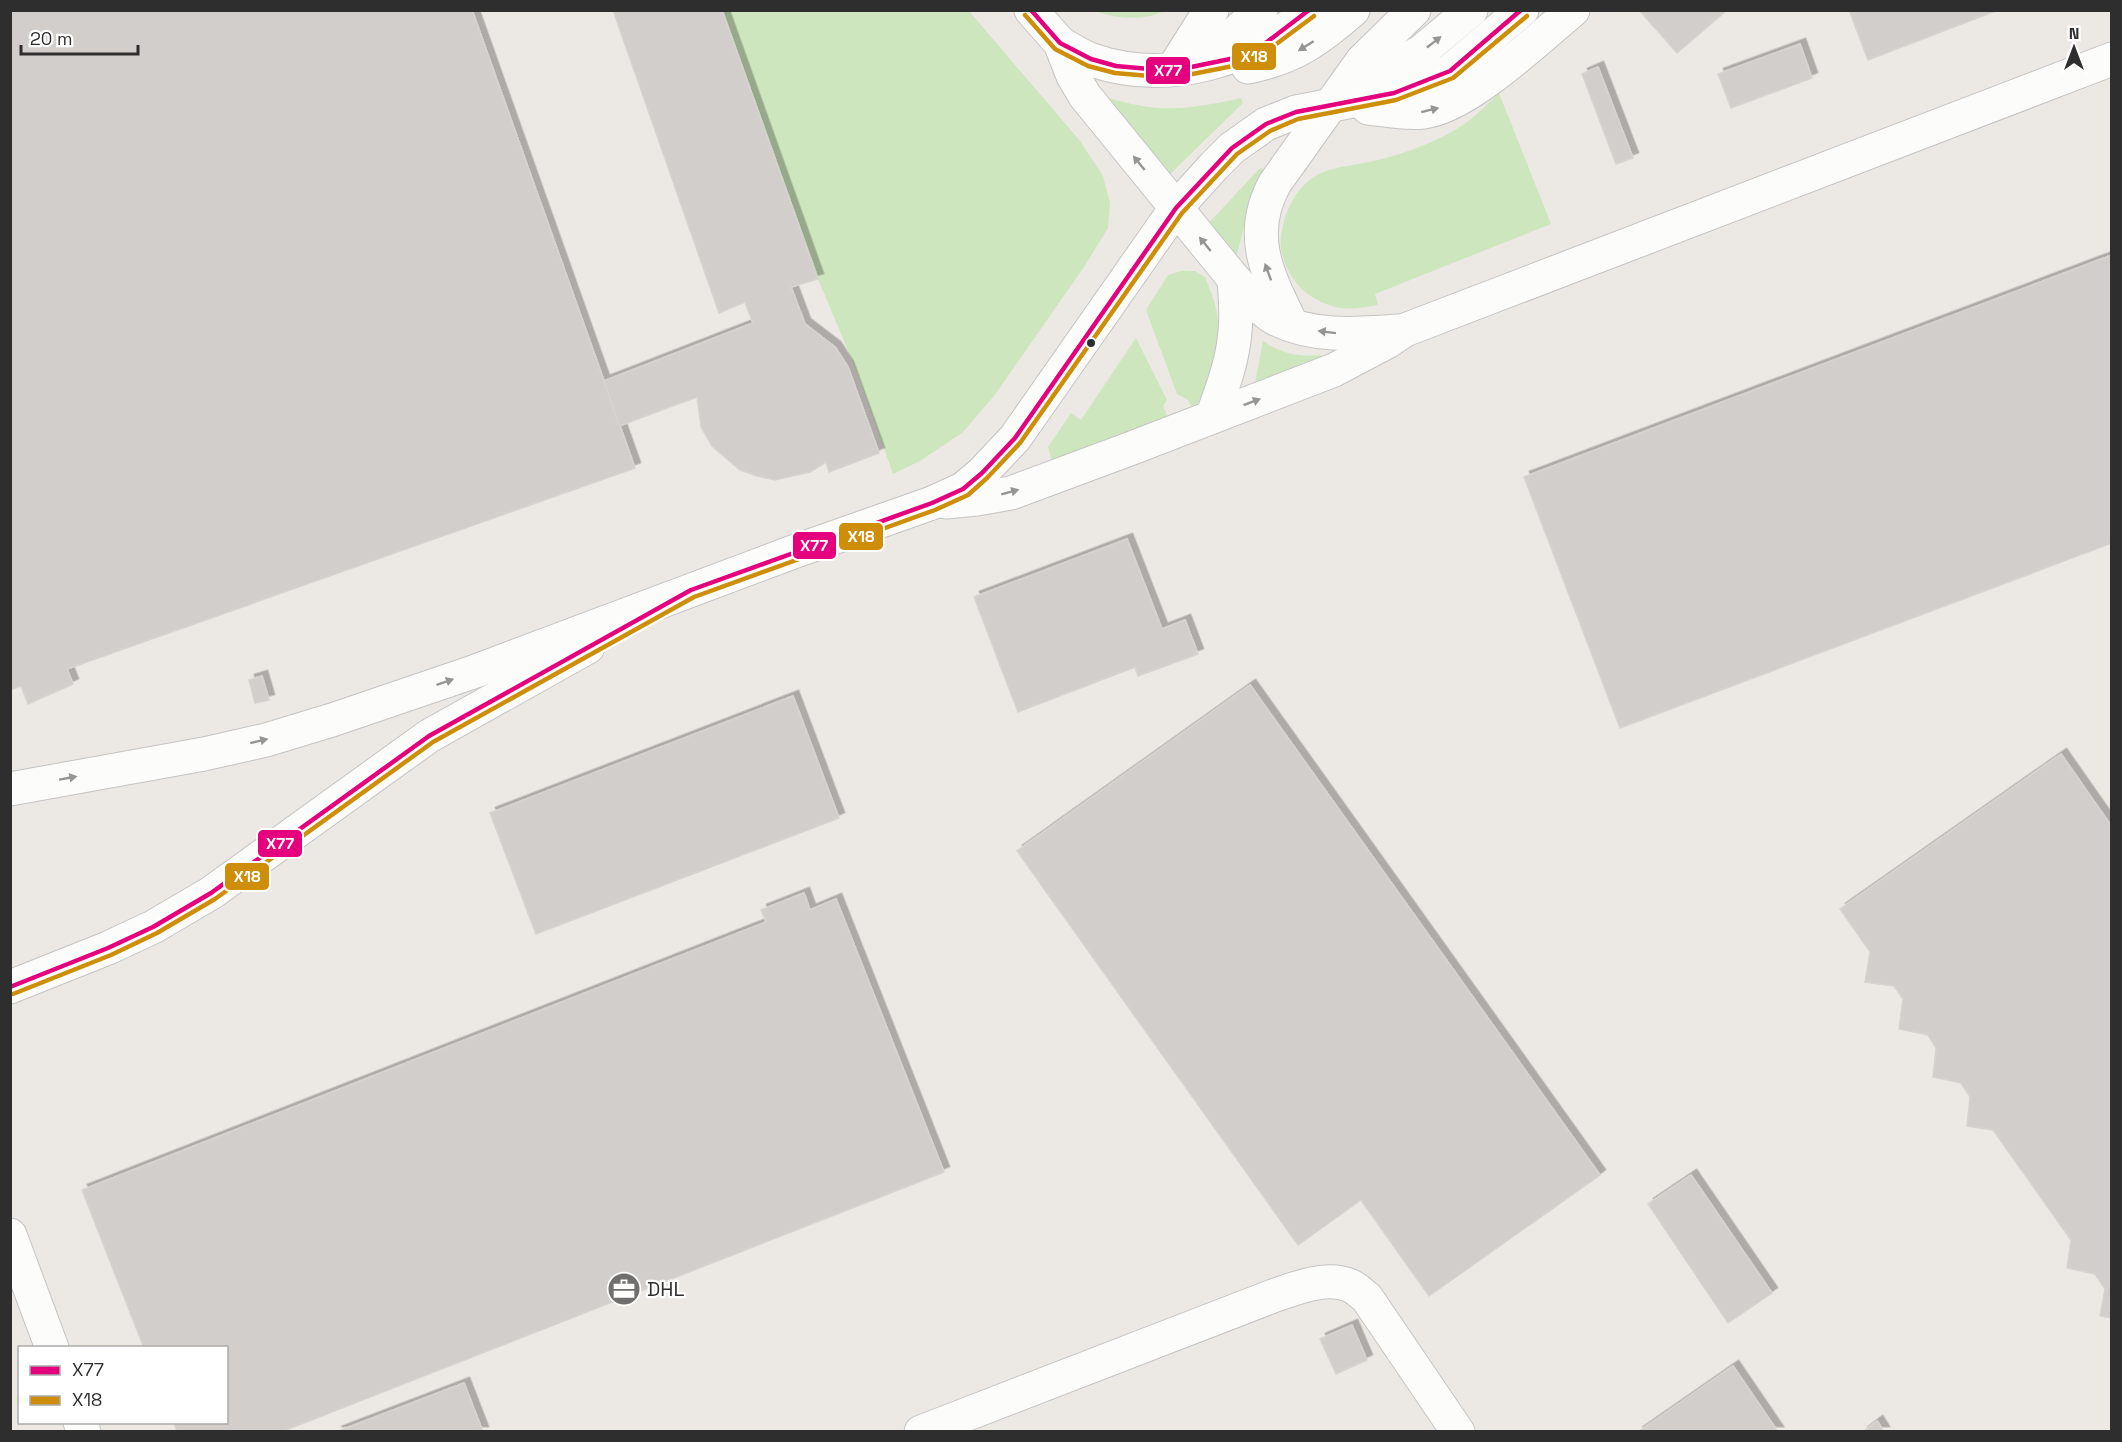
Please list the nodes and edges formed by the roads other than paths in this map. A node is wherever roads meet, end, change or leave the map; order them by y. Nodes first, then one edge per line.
1 (1031, 10) edge
2 (1212, 10) edge
3 (1261, 10) edge
4 (1310, 10) edge
5 (1353, 10) edge
6 (1414, 10) edge
7 (1471, 10) edge
8 (1522, 10) edge
9 (1573, 10) edge
10 (1060, 43) junction
11 (2112, 60) edge
12 (1172, 71) junction
13 (1330, 105) junction
14 (1176, 208) junction
15 (1234, 279) junction
16 (1292, 325) junction
17 (1405, 330) junction
18 (1212, 417) junction
19 (932, 503) junction
20 (691, 590) junction
21 (10, 789) edge
22 (10, 987) edge
23 (10, 1235) edge
24 (52, 1346) edge
25 (921, 1431) edge
26 (1458, 1431) edge

1 - 10 lane
2 - 12 lane
3 - 12 lane
4 - 12 lane
5 -> 12 lane
6 - 13 lane
13 -> 7 lane
8 - 13 lane
13 -> 9 lane
10 - 12 lane
14 -> 10 lane
11 - 17 lane
13 - 14 lane
16 -> 13 lane
15 -> 14 lane
14 - 19 lane
15 - 16 lane
15 - 18 lane
17 -> 16 lane
18 -> 17 lane
19 -> 18 lane
19 - 20 lane
21 -> 20 lane
20 - 22 lane
23 - 24 lane
25 - 26 lane

